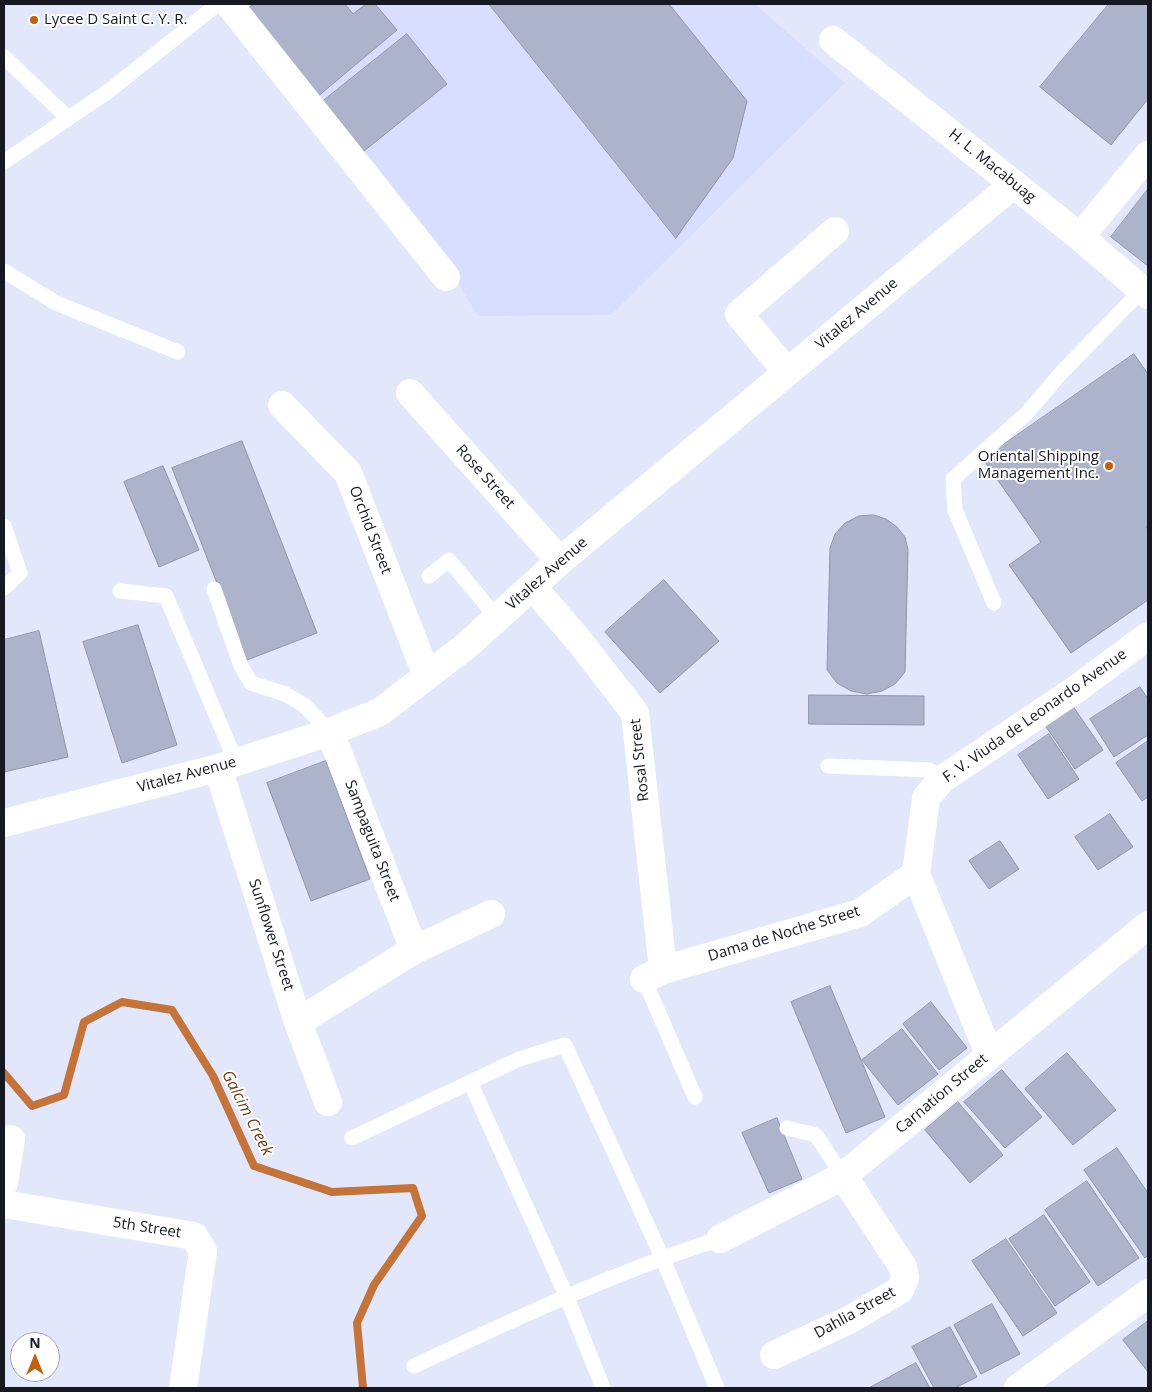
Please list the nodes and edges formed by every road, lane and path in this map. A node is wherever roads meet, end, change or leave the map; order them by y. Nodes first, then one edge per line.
1 (218, 4) edge
2 (229, 4) edge
3 (833, 40) dead end
4 (4, 57) edge
5 (68, 118) junction
6 (1148, 155) edge
7 (4, 162) edge
8 (1014, 184) junction
9 (835, 231) dead end
10 (1080, 237) junction
11 (4, 271) edge
12 (446, 277) dead end
13 (1145, 293) edge
14 (178, 352) dead end
15 (787, 372) junction
16 (410, 393) dead end
17 (282, 405) dead end
18 (4, 526) edge
19 (560, 561) junction
20 (429, 576) dead end
21 (532, 586) junction
22 (4, 588) edge
23 (214, 589) dead end
24 (120, 591) dead end
25 (994, 603) dead end
26 (497, 618) junction
27 (1148, 636) edge
28 (427, 676) junction
29 (330, 732) junction
30 (227, 765) junction
31 (828, 766) dead end
32 (941, 780) junction
33 (4, 823) edge
34 (916, 874) junction
35 (491, 914) dead end
36 (1148, 925) edge
37 (414, 950) junction
38 (653, 975) junction
39 (298, 1022) junction
40 (989, 1054) junction
41 (470, 1082) junction
42 (696, 1097) dead end
43 (328, 1102) dead end
44 (787, 1128) dead end
45 (352, 1138) dead end
46 (11, 1139) dead end
47 (843, 1176) junction
48 (4, 1183) edge
49 (4, 1204) edge
50 (720, 1239) joint
51 (662, 1257) junction
52 (1148, 1293) edge
53 (566, 1295) junction
54 (774, 1355) dead end
55 (414, 1366) dead end
56 (1028, 1385) edge
57 (183, 1388) edge
58 (603, 1388) edge
59 (717, 1388) edge

1 - 5 lane
2 - 12 street
3 - 8 street, H. L. Macabuag
4 - 5 lane
5 - 7 lane
6 - 10 street
8 - 10 street, H. L. Macabuag
8 - 15 street, Vitalez Avenue
9 - 15 street
10 - 13 street, H. L. Macabuag
11 - 14 lane
13 - 25 lane
15 - 19 street, Vitalez Avenue
16 - 19 street, Rose Street
17 - 28 street, Orchid Street
18 - 22 lane
19 - 21 street, Vitalez Avenue
20 - 26 lane
21 - 26 street, Vitalez Avenue
21 - 38 street, Rosal Street
23 - 29 lane
24 - 30 lane
26 - 28 street, Vitalez Avenue
27 - 32 street, F. V. Viuda de Leonardo Avenue
28 - 29 street, Vitalez Avenue
29 - 30 street, Vitalez Avenue
29 - 37 street, Sampaguita Street
30 - 33 street, Vitalez Avenue
30 - 39 street, Sunflower Street
31 - 32 lane
32 - 34 street, F. V. Viuda de Leonardo Avenue
34 - 38 street, Dama de Noche Street
34 - 40 street, F. V. Viuda de Leonardo Avenue
35 - 37 street
36 - 40 street, Carnation Street
37 - 39 street
38 - 42 lane
39 - 43 street, Sunflower Street
40 - 47 street, Carnation Street
41 - 45 lane
41 - 51 lane
41 - 53 lane
44 - 47 lane
46 - 48 street
47 - 50 street, Carnation Street
47 - 54 street, Dahlia Street
49 - 57 street, 5th Street
50 - 51 lane
51 - 53 lane
51 - 59 lane
52 - 56 street
53 - 55 lane
53 - 58 lane

